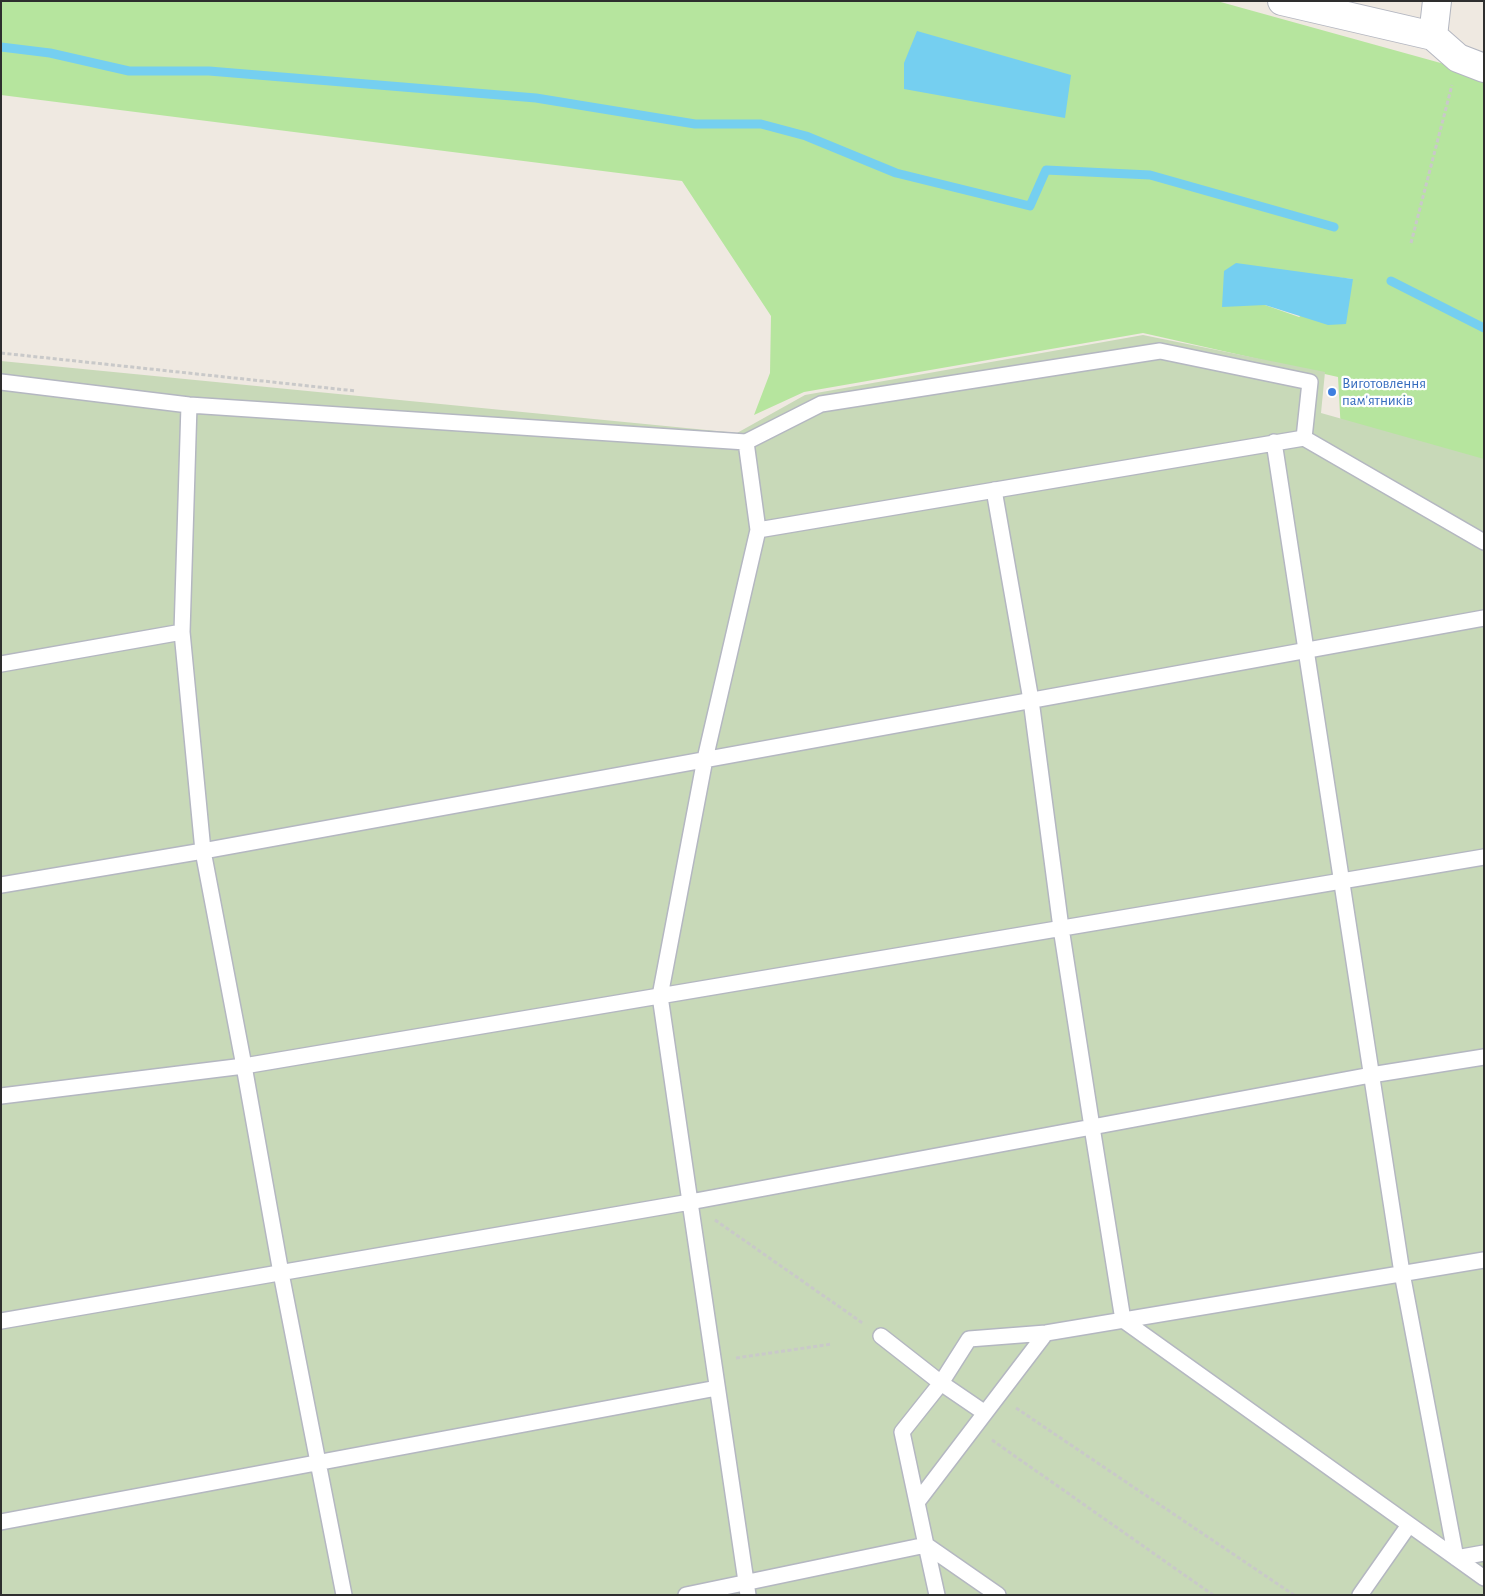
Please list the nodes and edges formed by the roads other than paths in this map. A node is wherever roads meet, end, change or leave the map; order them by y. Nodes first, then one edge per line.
1 (1282, 1) edge
2 (1437, 1) edge
3 (1433, 36) junction
4 (1484, 68) edge
5 (1, 382) edge
6 (189, 405) junction
7 (1304, 438) junction
8 (746, 442) junction
9 (1274, 442) junction
10 (994, 490) junction
11 (758, 530) junction
12 (1484, 542) edge
13 (1484, 618) edge
14 (182, 632) junction
15 (1307, 650) junction
16 (1, 664) edge
17 (1032, 700) junction
18 (705, 759) junction
19 (203, 851) junction
20 (1484, 857) edge
21 (1340, 881) junction
22 (1, 885) edge
23 (1061, 928) junction
24 (660, 996) junction
25 (1484, 1057) edge
26 (244, 1066) junction
27 (1371, 1075) junction
28 (1, 1096) edge
29 (1092, 1127) junction
30 (690, 1202) junction
31 (1484, 1260) edge
32 (281, 1272) junction
33 (1402, 1273) junction
34 (1122, 1320) junction
35 (1, 1321) edge
36 (1046, 1332) junction
37 (881, 1336) road end
38 (941, 1383) junction
39 (717, 1388) junction
40 (985, 1413) junction
41 (318, 1463) junction
42 (918, 1501) junction
43 (1, 1522) edge
44 (1409, 1525) junction
45 (926, 1545) junction
46 (1484, 1553) edge
47 (1456, 1558) junction
48 (1484, 1578) edge
49 (747, 1589) edge
50 (344, 1595) edge
51 (686, 1595) edge
52 (938, 1595) edge
53 (998, 1595) edge
54 (1360, 1595) edge

1 - 3 street
2 - 3 street
3 - 4 street
5 - 6 lane
6 - 8 lane
6 - 14 lane
7 - 8 lane
7 - 9 lane
7 - 12 lane
8 - 11 lane
9 - 10 lane
9 - 15 lane
10 - 11 lane
10 - 17 lane
11 - 18 lane
13 - 15 lane
14 - 16 lane
14 - 19 lane
15 - 17 lane
15 - 21 lane
17 - 18 lane
17 - 23 lane
18 - 19 lane
18 - 24 lane
19 - 22 lane
19 - 26 lane
20 - 21 lane
21 - 23 lane
21 - 27 lane
23 - 24 lane
23 - 29 lane
24 - 26 lane
24 - 30 lane
25 - 27 lane
26 - 28 lane
26 - 32 lane
27 - 29 lane
27 - 33 lane
29 - 30 lane
29 - 34 lane
30 - 32 lane
30 - 39 lane
31 - 33 lane
32 - 35 lane
32 - 41 lane
33 - 34 lane
33 - 47 lane
34 - 36 lane
34 - 44 lane
36 - 38 lane
36 - 40 lane
37 - 38 lane
38 - 40 lane
38 - 42 lane
39 - 41 lane
39 - 49 lane
40 - 42 lane
41 - 43 lane
41 - 50 lane
42 - 45 lane
44 - 47 lane
44 - 54 lane
45 - 49 lane
45 - 52 lane
45 - 53 lane
46 - 47 lane
47 - 48 lane
49 - 51 lane

